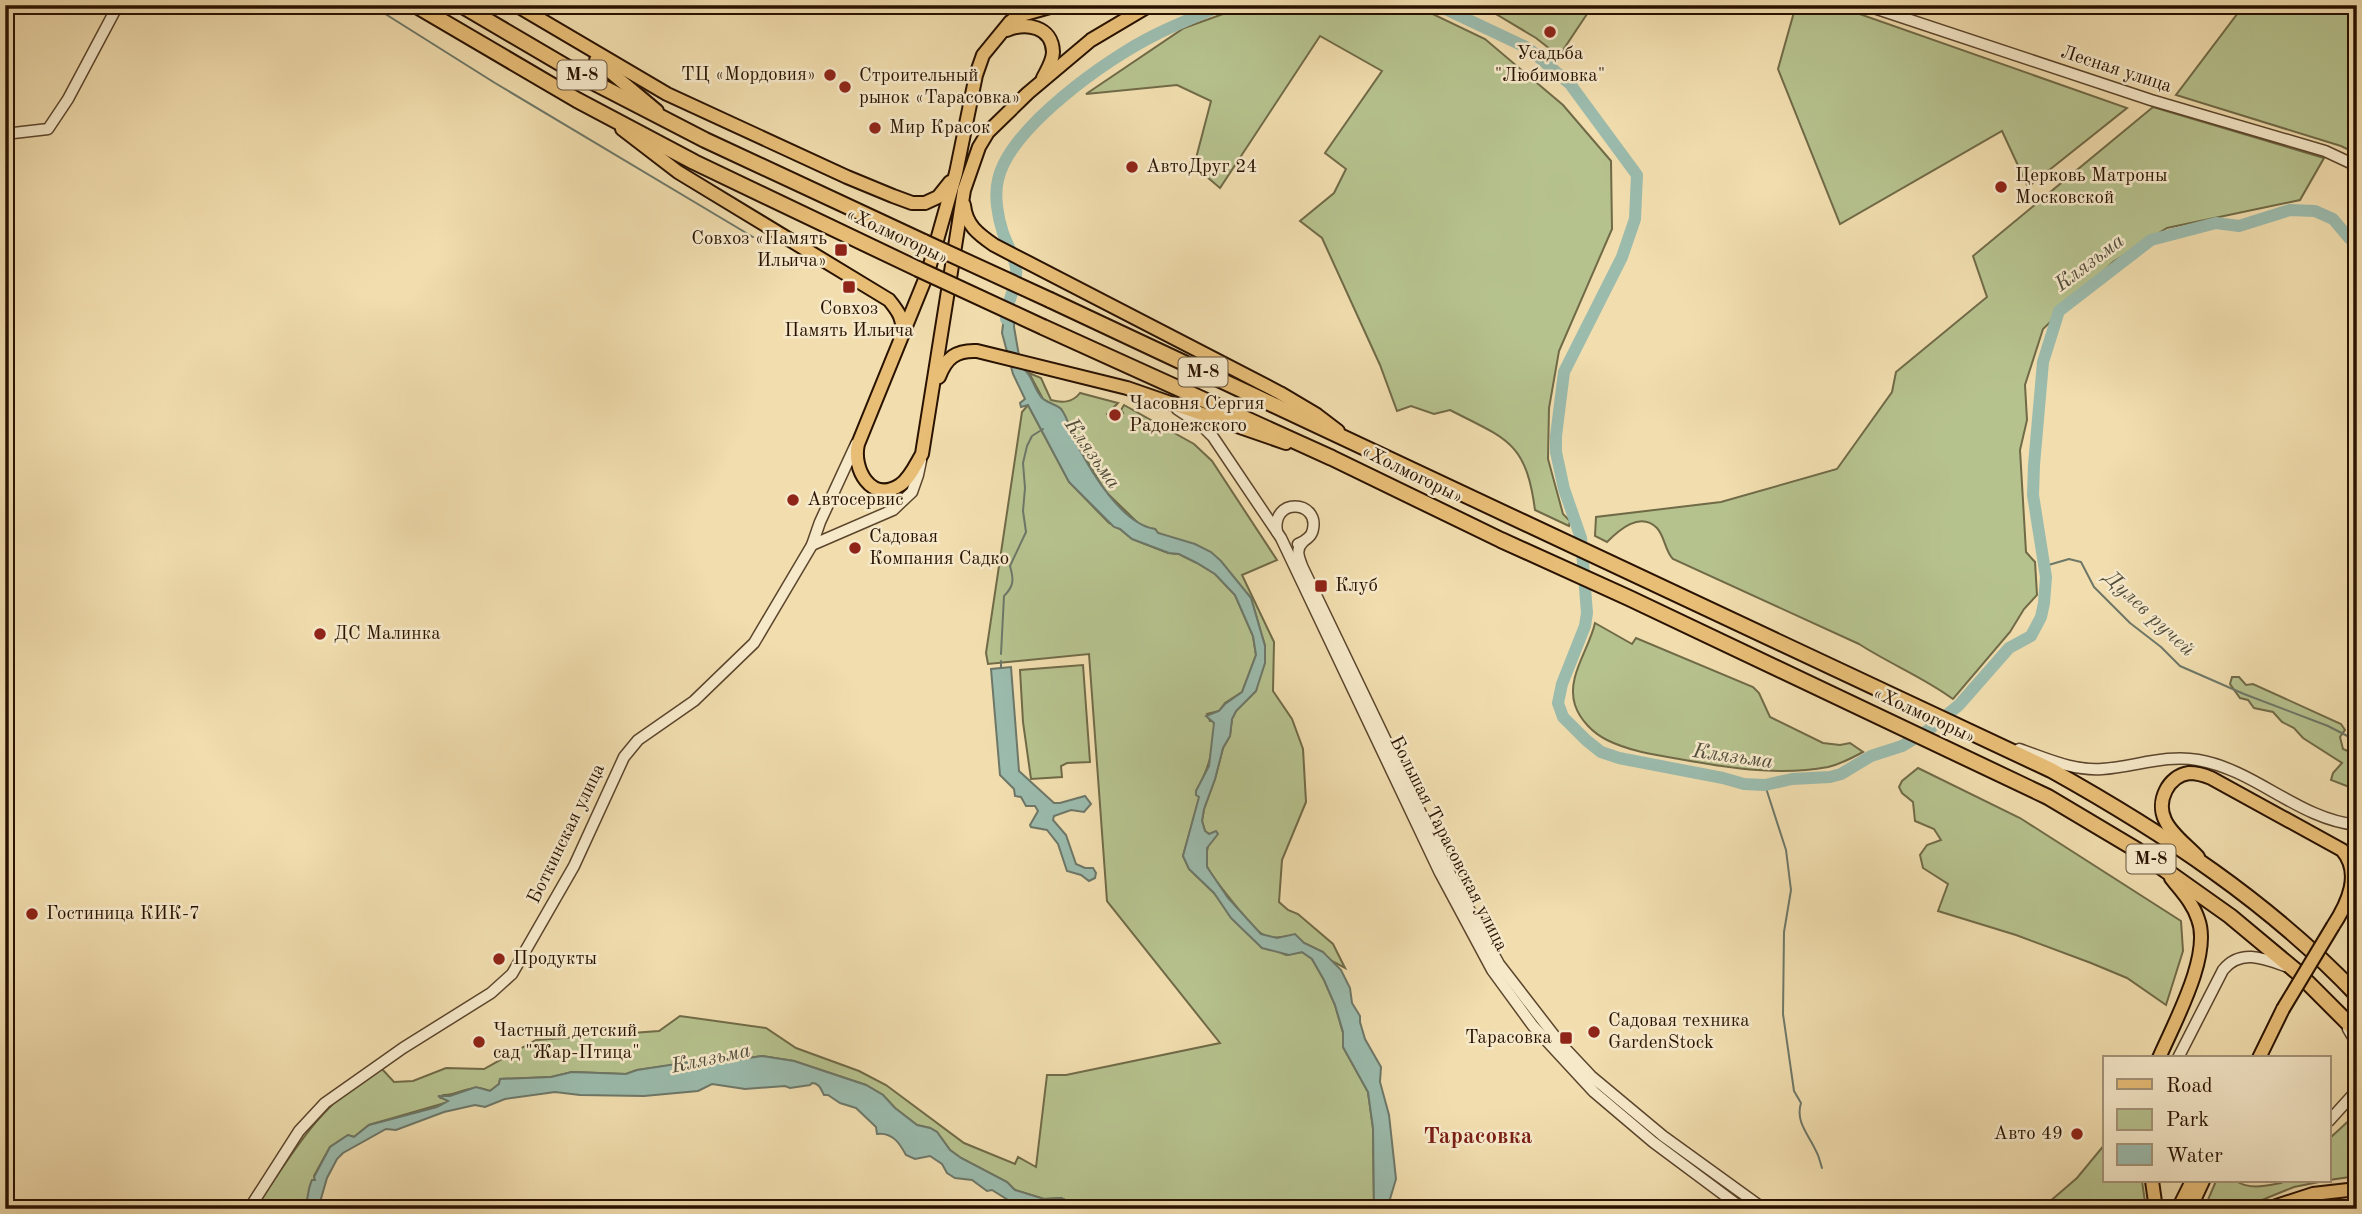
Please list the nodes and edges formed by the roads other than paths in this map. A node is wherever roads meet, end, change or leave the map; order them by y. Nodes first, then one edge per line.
1 (118, 5) edge
2 (415, 5) edge
3 (461, 5) edge
4 (516, 5) edge
5 (1057, 5) edge
6 (1150, 5) edge
7 (1865, 5) edge
8 (1001, 32) junction
9 (566, 35) junction
10 (1041, 82) junction
11 (600, 112) junction
12 (668, 120) junction
13 (5, 134) edge
14 (2357, 166) edge
15 (956, 173) junction
16 (964, 190) junction
17 (898, 349) junction
18 (929, 404) junction
19 (1171, 404) junction
20 (863, 430) junction
21 (1356, 445) junction
22 (922, 454) junction
23 (1332, 458) junction
24 (1279, 536) junction
25 (1303, 542) junction
26 (812, 545) junction
27 (1971, 732) junction
28 (2357, 825) edge
29 (2206, 864) junction
30 (2159, 865) junction
31 (2357, 892) edge
32 (2357, 900) edge
33 (2343, 911) junction
34 (2296, 971) junction
35 (2357, 995) edge
36 (2337, 1011) junction
37 (2357, 1032) edge
38 (2357, 1044) edge
39 (2160, 1056) edge
40 (2179, 1056) edge
41 (2260, 1056) edge
42 (2357, 1090) edge
43 (2330, 1120) edge
44 (2152, 1182) edge
45 (2192, 1182) edge
46 (2203, 1182) edge
47 (2357, 1189) edge
48 (249, 1209) edge
49 (1742, 1209) edge
50 (1764, 1209) edge
51 (2156, 1209) edge
52 (2178, 1209) edge
53 (2190, 1209) edge
54 (2267, 1209) edge

1 - 13 street
2 - 11 highway, «Холмогоры» / М-8
3 - 12 highway, «Холмогоры» / М-8
4 - 9 main road
5 - 8 main road
6 - 10 main road
7 - 14 street, Лесная улица
8 - 10 main road
8 - 15 main road
9 - 12 main road
9 - 15 main road
10 - 16 main road
11 - 17 main road
11 - 23 highway, «Холмогоры» / М-8, bridge
12 - 21 highway, «Холмогоры» / М-8, bridge
15 - 17 main road
16 - 18 main road
16 - 21 main road
17 - 20 main road
18 - 19 main road
18 - 22 main road
19 - 23 main road
19 - 24 street, Большая Тарасовская улица
20 - 22 main road
20 - 26 street, Боткинская улица
21 - 27 highway, «Холмогоры» / М-8
22 - 26 street
23 - 30 highway, «Холмогоры» / М-8
24 - 25 street
24 - 25 street
24 - 49 street, Большая Тарасовская улица
25 - 50 street, Большая Тарасовская улица
26 - 48 street, Боткинская улица
27 - 28 street
27 - 29 highway, «Холмогоры» / М-8
29 - 33 main road
29 - 35 highway, «Холмогоры» / М-8
30 - 34 highway, «Холмогоры» / М-8
30 - 39 main road
31 - 33 street
32 - 33 main road
33 - 41 main road, bridge
34 - 36 highway, «Холмогоры» / М-8
34 - 40 street
36 - 37 highway, «Холмогоры» / М-8
36 - 38 street
42 - 43 street
44 - 51 main road
45 - 52 main road
46 - 53 main road
47 - 54 main road

